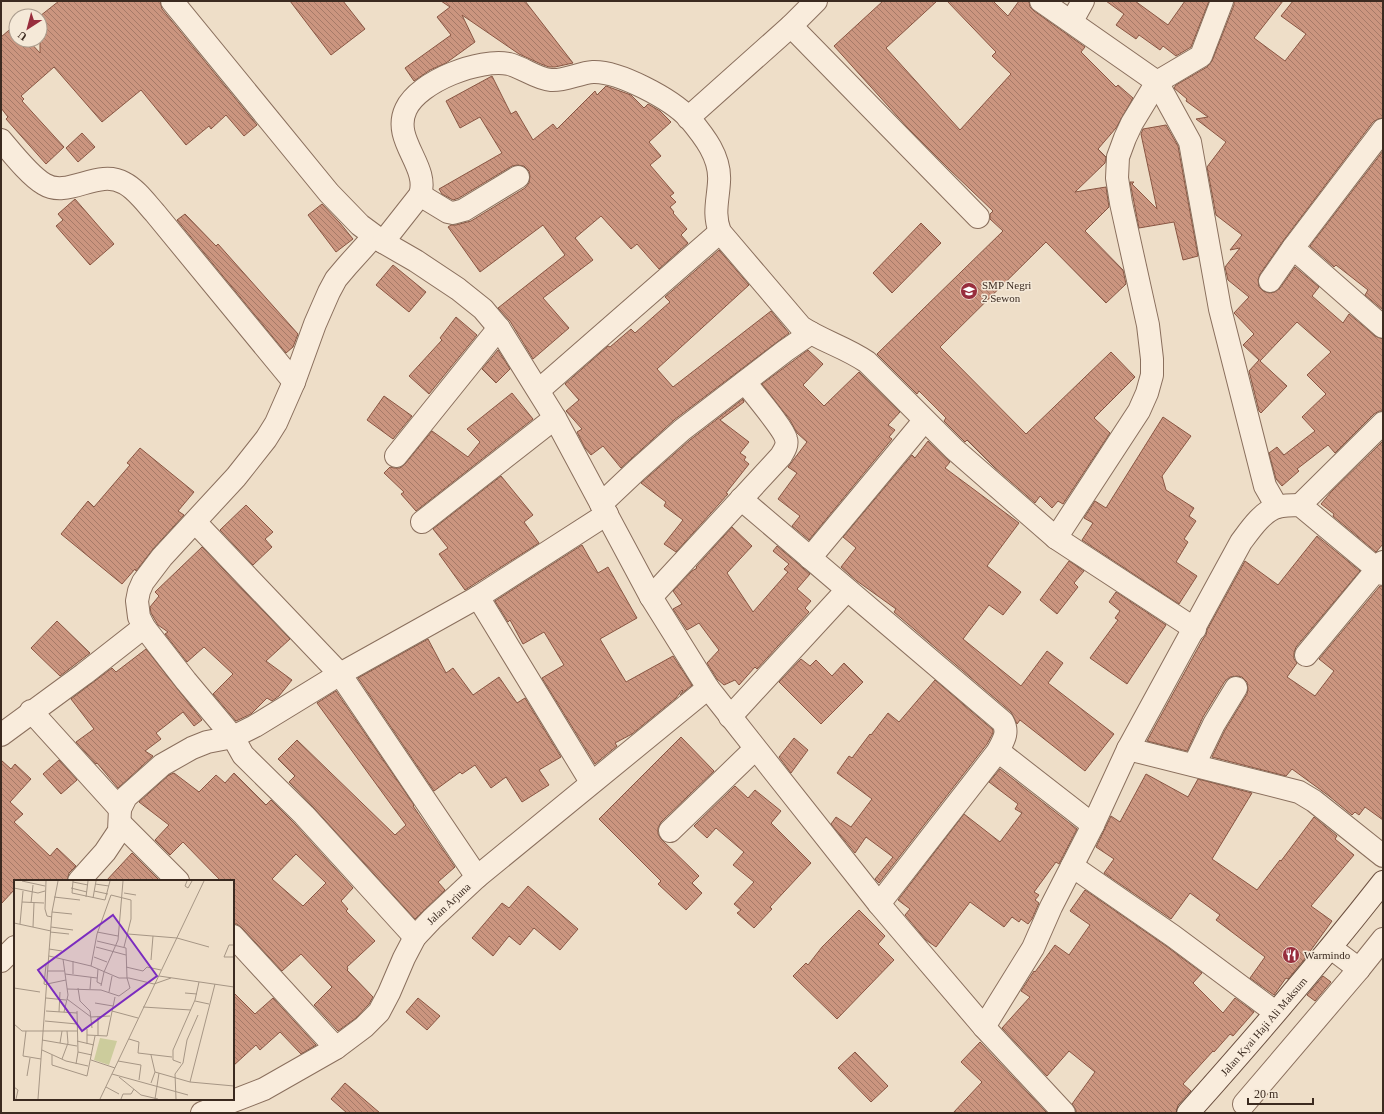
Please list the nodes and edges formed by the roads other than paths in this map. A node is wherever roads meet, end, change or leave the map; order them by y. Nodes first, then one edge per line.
1 (172, 1) edge
2 (816, 1) edge
3 (1041, 1) edge
4 (1083, 1) edge
5 (1222, 1) edge
6 (1072, 21) junction
7 (791, 26) junction
8 (1157, 82) junction
9 (688, 118) junction
10 (1383, 130) edge
11 (1, 140) edge
12 (518, 177) dead end
13 (420, 195) junction
14 (978, 217) dead end
15 (720, 232) junction
16 (378, 239) junction
17 (1293, 248) junction
18 (1270, 281) dead end
19 (499, 328) junction
20 (1383, 328) edge
21 (811, 333) junction
22 (294, 382) junction
23 (745, 382) junction
24 (539, 390) junction
25 (555, 418) junction
26 (924, 420) junction
27 (1383, 423) edge
28 (396, 456) dead end
29 (741, 499) junction
30 (1300, 505) junction
31 (1277, 507) junction
32 (604, 509) junction
33 (194, 522) junction
34 (422, 522) dead end
35 (1056, 538) junction
36 (810, 558) junction
37 (1381, 568) edge
38 (847, 590) junction
39 (478, 597) junction
40 (651, 597) junction
41 (144, 627) junction
42 (1195, 629) junction
43 (1306, 656) dead end
44 (340, 674) junction
45 (708, 688) junction
46 (1236, 688) dead end
47 (31, 712) junction
48 (730, 717) junction
49 (1, 735) edge
50 (233, 737) junction
51 (755, 749) junction
52 (1128, 749) junction
53 (998, 751) junction
54 (1194, 765) junction
55 (591, 782) junction
56 (120, 816) junction
57 (1093, 825) junction
58 (670, 831) dead end
59 (1383, 856) edge
60 (1072, 866) junction
61 (477, 877) junction
62 (79, 880) edge
63 (177, 880) edge
64 (1383, 882) edge
65 (879, 904) junction
66 (234, 937) edge
67 (415, 937) junction
68 (1383, 939) edge
69 (14, 948) edge
70 (1331, 948) junction
71 (1, 961) edge
72 (1360, 969) junction
73 (1275, 1012) junction
74 (984, 1027) junction
75 (336, 1048) junction
76 (1244, 1104) dead end
77 (202, 1113) edge
78 (1064, 1113) edge
79 (1188, 1113) edge

1 - 16 street
2 - 7 street
3 - 6 street
4 - 6 street
5 - 8 street
6 - 8 street
7 - 9 street
7 - 14 street
8 - 31 street
8 - 35 street
9 - 13 street
9 - 15 street
10 - 17 street
11 - 22 street
12 - 13 street
13 - 16 street
15 - 21 street
15 - 24 street
16 - 19 street
16 - 22 street
17 - 18 street
17 - 20 street
19 - 24 street
19 - 28 street
21 - 23 street
21 - 26 street
22 - 33 street
23 - 29 street
23 - 32 street
24 - 25 street
25 - 32 street
25 - 34 street
26 - 35 street
26 - 36 street
27 - 30 street
29 - 36 street
29 - 40 street
30 - 31 street
30 - 37 street
31 - 42 street
32 - 39 street
32 - 40 street
33 - 41 street
33 - 44 street
35 - 42 street
36 - 38 street
37 - 43 street
38 - 48 street
38 - 53 street
39 - 44 street
39 - 55 street
40 - 45 street
41 - 47 street
41 - 50 street
42 - 52 street
44 - 50 street
44 - 61 street
45 - 48 street
45 - 55 street, Jalan Arjuna
46 - 54 street
47 - 49 street
47 - 56 street
48 - 51 street
50 - 56 street
50 - 67 street
51 - 58 street
51 - 65 street
52 - 54 street
52 - 57 street
53 - 57 street
53 - 65 street
54 - 59 street
55 - 61 street, Jalan Arjuna
56 - 62 street
56 - 63 street
57 - 60 street
60 - 73 street
60 - 74 street
61 - 67 street, Jalan Arjuna
64 - 70 street, Jalan Kyai Haji Ali Maksum
65 - 74 street
66 - 75 street
67 - 75 street, Jalan Arjuna
68 - 72 street
69 - 71 street
70 - 72 street
70 - 73 street, Jalan Kyai Haji Ali Maksum
72 - 76 street
73 - 79 street, Jalan Kyai Haji Ali Maksum
74 - 78 street
75 - 77 street, Jalan Arjuna

